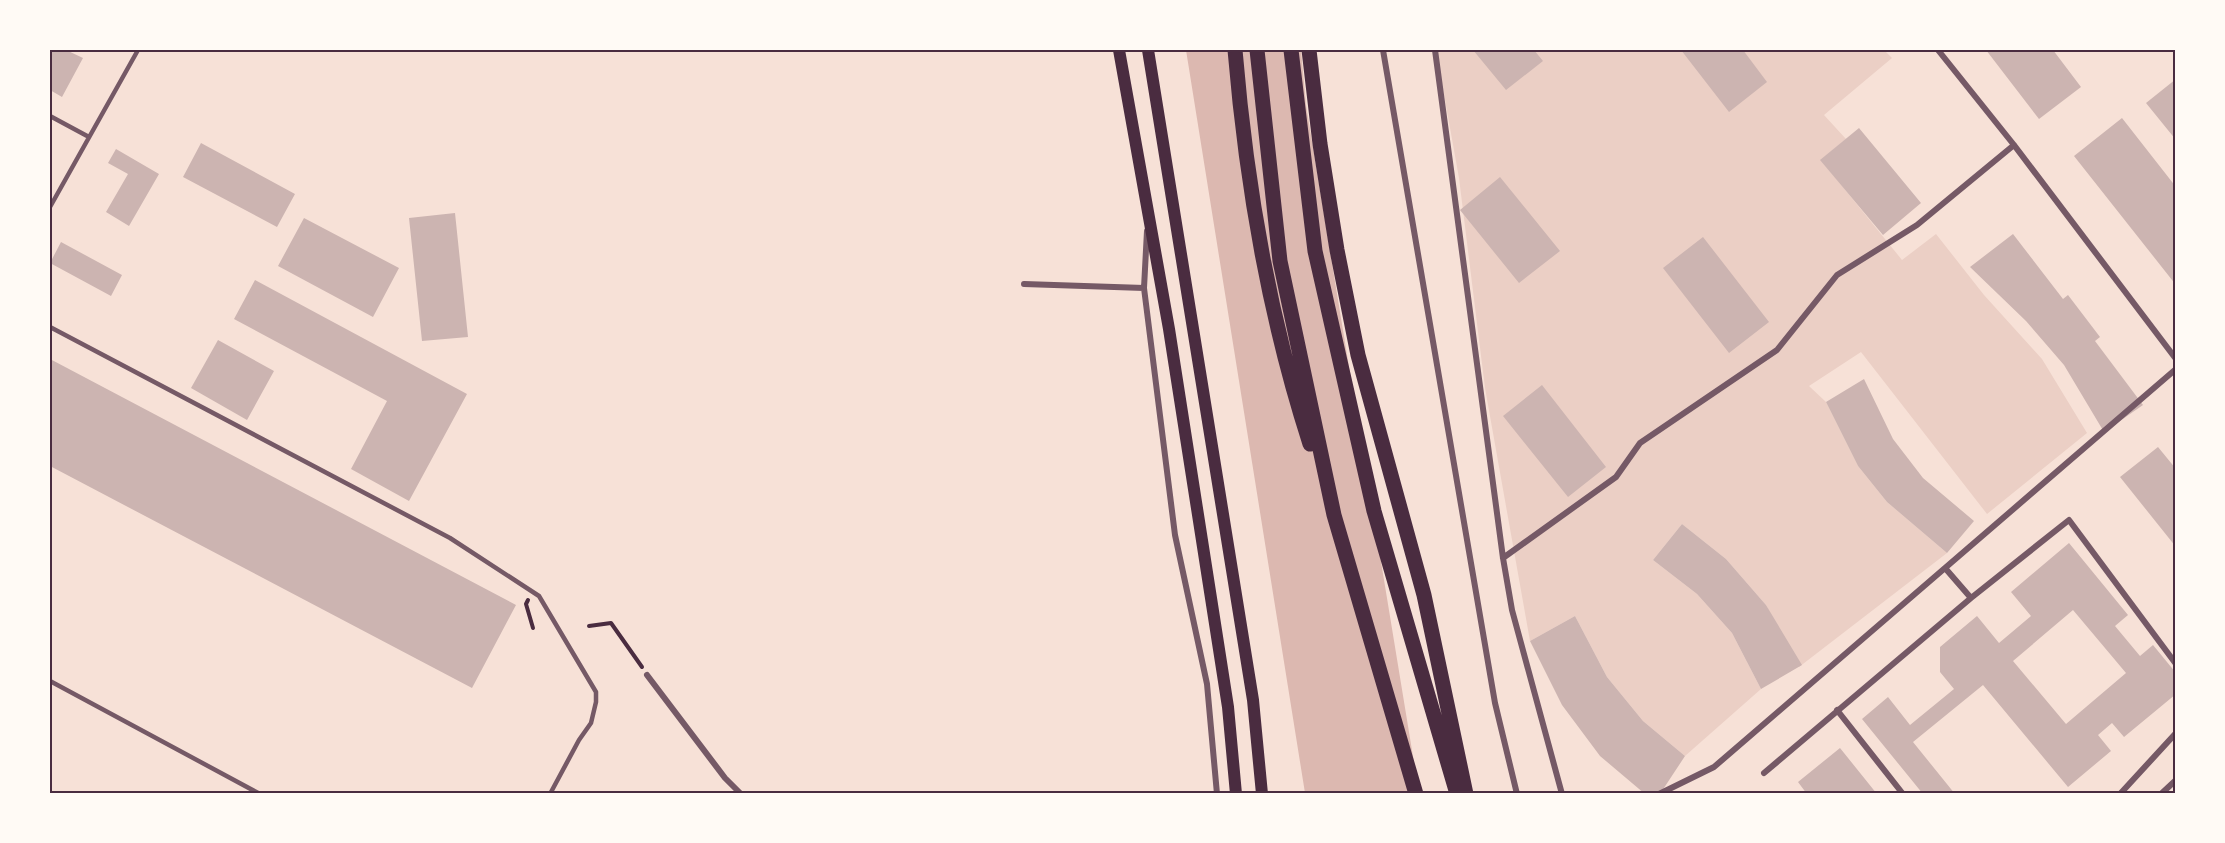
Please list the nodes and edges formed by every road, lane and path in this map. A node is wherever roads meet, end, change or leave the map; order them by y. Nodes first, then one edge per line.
1 (138, 50) edge
2 (1119, 50) edge
3 (1148, 50) edge
4 (1235, 50) edge
5 (1257, 50) edge
6 (1291, 50) edge
7 (1309, 50) edge
8 (1383, 50) edge
9 (1435, 50) edge
10 (1938, 50) edge
11 (50, 116) edge
12 (89, 137) junction
13 (2014, 144) junction
14 (50, 207) edge
15 (1148, 212) junction
16 (1024, 284) dead end
17 (1144, 288) junction
18 (50, 327) edge
19 (2175, 359) edge
20 (2175, 369) edge
21 (1503, 558) junction
22 (1348, 561) junction
23 (1945, 568) junction
24 (532, 592) junction
25 (1971, 598) junction
26 (589, 626) dead end
27 (533, 628) dead end
28 (2175, 664) edge
29 (647, 675) joint
30 (50, 681) edge
31 (1837, 710) junction
32 (2175, 733) edge
33 (1764, 773) dead end
34 (2175, 780) edge
35 (260, 794) edge
36 (550, 794) edge
37 (741, 794) edge
38 (1217, 794) edge
39 (1236, 794) edge
40 (1262, 794) edge
41 (1416, 794) edge
42 (1457, 794) edge
43 (1466, 794) edge
44 (1517, 794) edge
45 (1562, 794) edge
46 (1659, 794) edge
47 (1903, 794) edge
48 (2120, 794) edge
49 (2161, 794) edge

1 - 12 lane
2 - 15 main road
3 - 40 main road
4 - 22 highway
5 - 22 highway
6 - 42 highway
7 - 43 highway
8 - 44 street
9 - 21 street
10 - 13 street
11 - 12 lane
12 - 14 lane
13 - 19 street
13 - 21 street
15 - 17 street
15 - 39 main road
16 - 17 street
17 - 38 street
18 - 24 lane
20 - 23 street
21 - 45 street
22 - 41 highway
23 - 25 street
23 - 46 street
24 - 27 path
24 - 36 lane
25 - 28 street
25 - 31 street
26 - 29 path
29 - 37 street
30 - 35 lane
31 - 33 street
31 - 47 street
32 - 48 street
34 - 49 street

